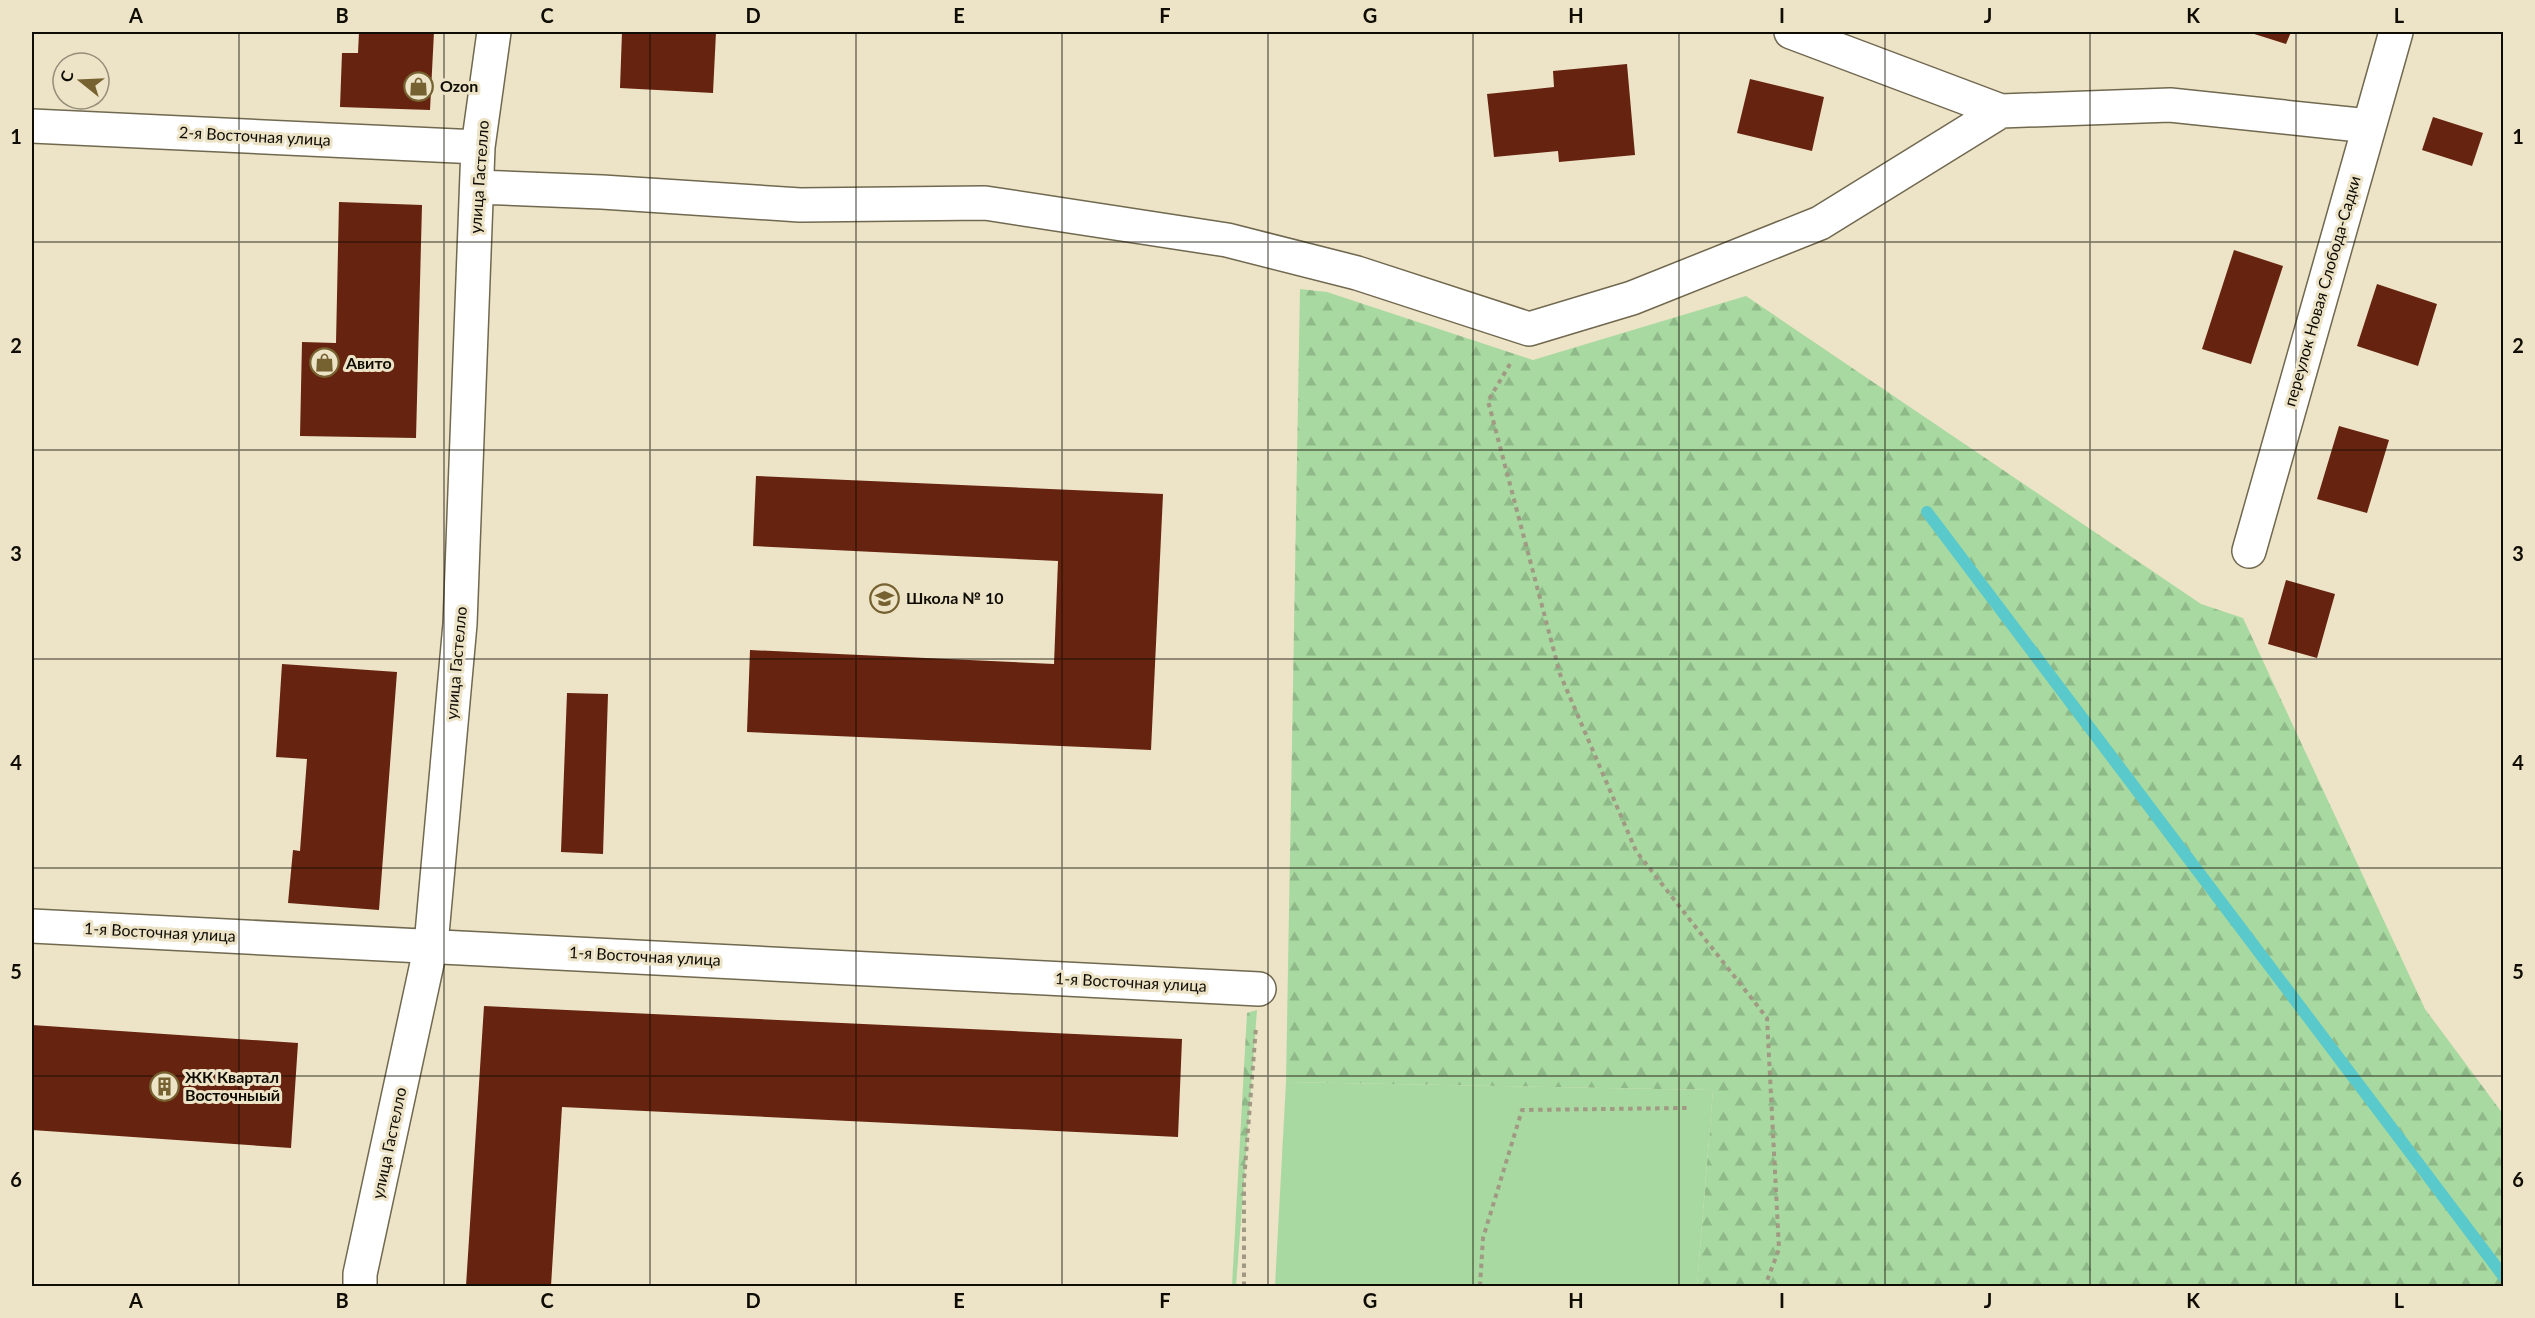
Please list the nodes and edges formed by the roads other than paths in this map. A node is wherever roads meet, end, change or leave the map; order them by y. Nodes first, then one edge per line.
1 (494, 32) edge
2 (1791, 32) edge
3 (2396, 32) edge
4 (2001, 111) junction
5 (32, 126) edge
6 (2369, 126) junction
7 (478, 147) junction
8 (477, 187) junction
9 (2249, 551) dead end
10 (32, 927) edge
11 (431, 945) junction
12 (1259, 989) road end
13 (360, 1287) edge

1 - 7 street, улица Гастелло
2 - 4 street
3 - 6 street, переулок Новая Слобода-Садки
4 - 6 street
4 - 8 street
5 - 7 street, 2-я Восточная улица
6 - 9 street, переулок Новая Слобода-Садки
7 - 8 street, улица Гастелло
8 - 11 street, улица Гастелло
10 - 11 street, 1-я Восточная улица
11 - 12 street, 1-я Восточная улица
11 - 13 street, улица Гастелло

